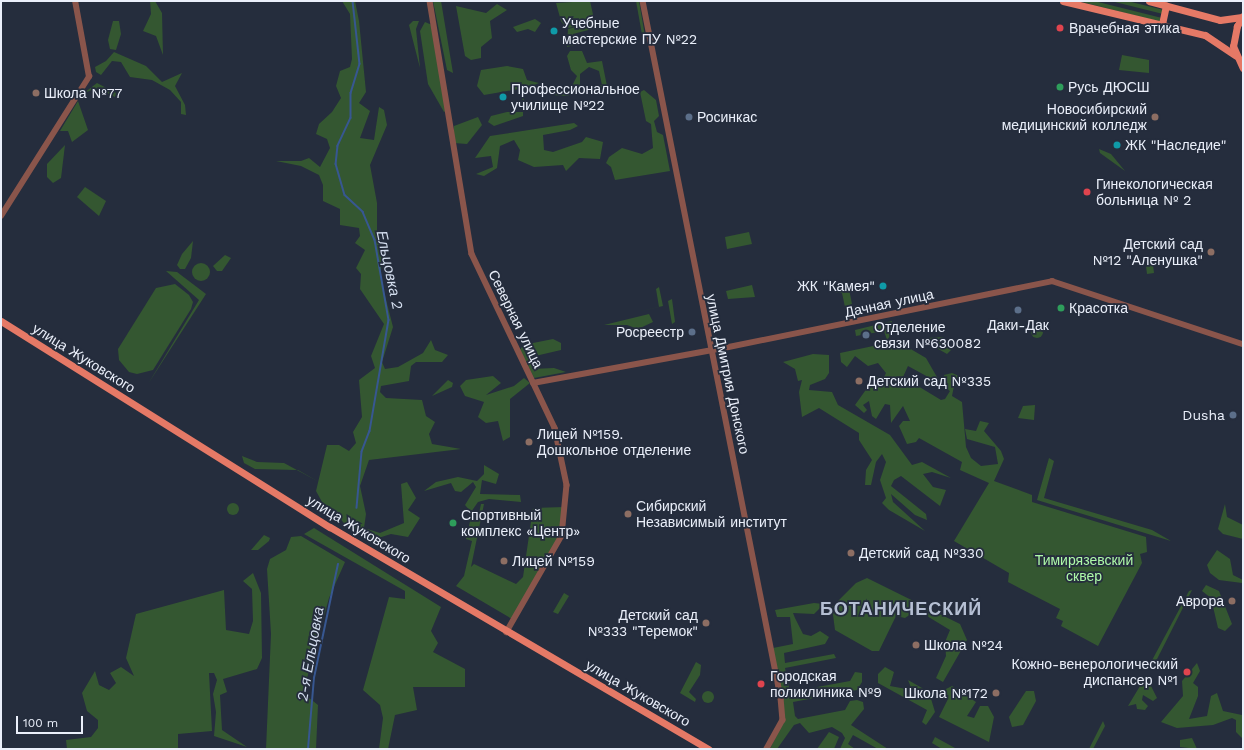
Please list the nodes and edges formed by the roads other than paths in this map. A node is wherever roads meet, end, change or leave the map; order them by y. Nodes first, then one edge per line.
1 (75, 1) edge
2 (430, 1) edge
3 (643, 1) edge
4 (1063, 1) edge
5 (1149, 1) edge
6 (1166, 5) junction
7 (1243, 16) edge
8 (1162, 24) junction
9 (1236, 56) junction
10 (1243, 68) edge
11 (1, 216) edge
12 (1, 321) edge
13 (1243, 344) edge
14 (712, 350) junction
15 (533, 383) junction
16 (507, 632) junction
17 (709, 749) edge
18 (767, 749) edge

1 - 11 street
2 - 15 street, Северная улица
3 - 14 street, улица Дмитрия Донского
4 - 8 main road
5 - 6 main road
6 - 7 main road
6 - 8 main road
7 - 9 main road
8 - 9 main road
9 - 10 main road
12 - 16 main road, улица Жуковского
13 - 14 street, Дачная улица
14 - 15 street, Дачная улица
14 - 18 street, улица Дмитрия Донского
15 - 16 street, Северная улица
16 - 17 main road, улица Жуковского

